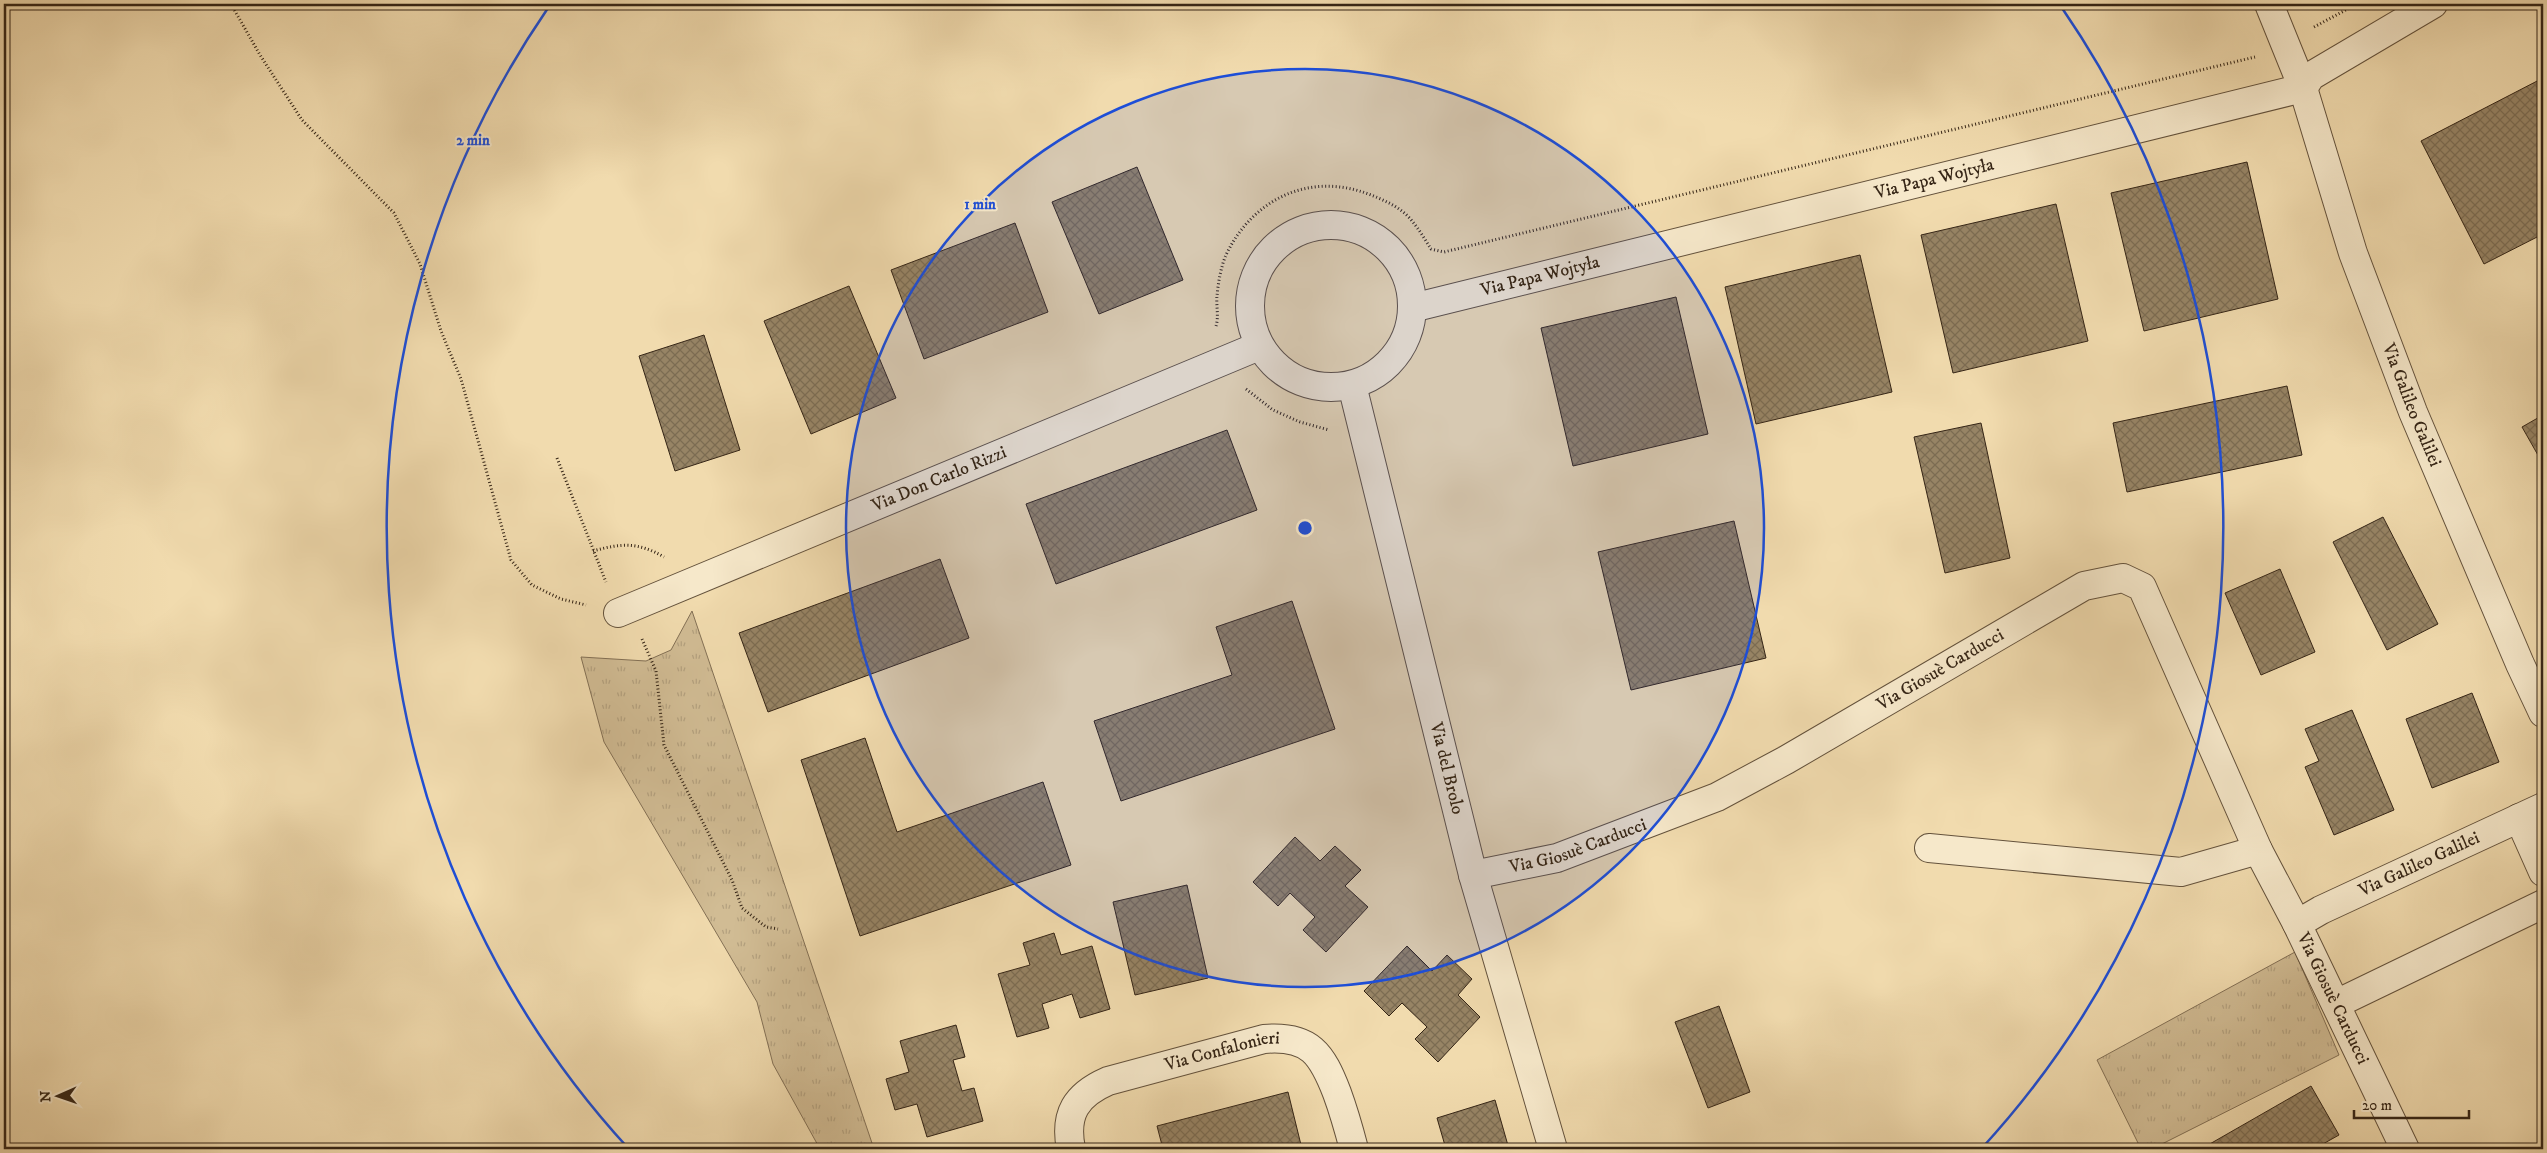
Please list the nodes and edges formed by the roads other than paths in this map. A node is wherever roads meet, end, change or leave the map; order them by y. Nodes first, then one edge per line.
1 (2269, 4) edge
2 (2434, 4) edge
3 (2303, 88) junction
4 (1412, 308) junction
5 (1260, 346) junction
6 (1352, 385) junction
7 (624, 611) road end
8 (2543, 713) edge
9 (2543, 807) edge
10 (2519, 818) junction
11 (1929, 848) dead end
12 (2258, 850) junction
13 (2543, 872) edge
14 (1473, 875) junction
15 (2543, 904) edge
16 (2297, 924) junction
17 (2336, 1004) junction
18 (1071, 1149) edge
19 (1354, 1149) edge
20 (1553, 1149) edge
21 (2406, 1149) edge

1 - 3 street, Via Galileo Galilei
2 - 3 street
3 - 4 street, Via Papa Wojtyła
3 - 8 street, Via Galileo Galilei
4 - 5 street
4 - 6 street
5 - 6 street
5 - 7 street, Via Don Carlo Rizzi
6 - 14 street, Via del Brolo
9 - 10 street, Via Galileo Galilei
10 - 13 street
10 - 16 street, Via Galileo Galilei
11 - 12 street
12 - 14 street, Via Giosuè Carducci
12 - 16 street, Via Giosuè Carducci
14 - 20 street, Via del Brolo
15 - 17 street
16 - 17 street, Via Giosuè Carducci
17 - 21 street, Via Giosuè Carducci
18 - 19 street, Via Confalonieri

